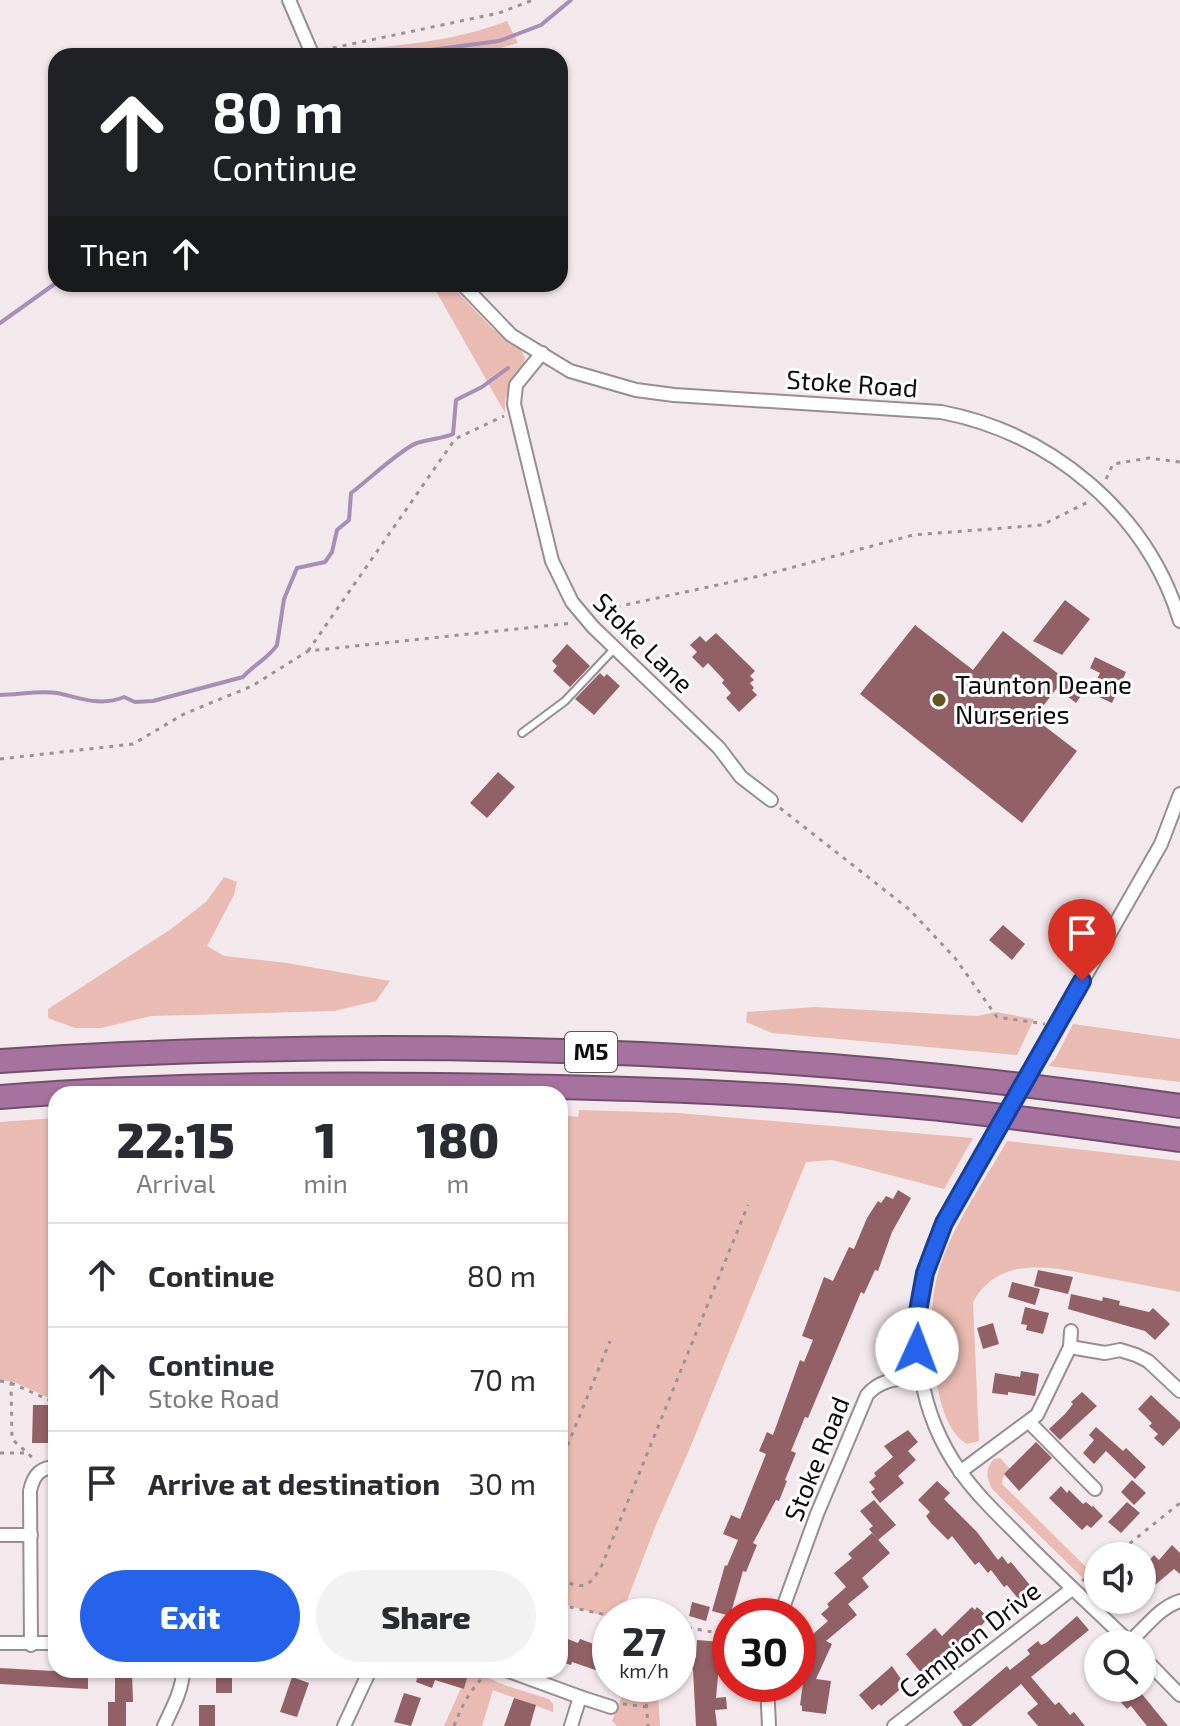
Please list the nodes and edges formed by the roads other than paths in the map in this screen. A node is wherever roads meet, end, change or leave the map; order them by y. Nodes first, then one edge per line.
1 (289, 0) edge
2 (309, 48) edge
3 (470, 292) edge
4 (542, 353) junction
5 (1180, 621) edge
6 (615, 648) junction
7 (522, 733) dead end
8 (1180, 794) edge
9 (771, 800) road end
10 (0, 1061) edge
11 (216, 1086) edge
12 (502, 1086) edge
13 (568, 1087) edge
14 (48, 1093) edge
15 (0, 1097) edge
16 (1180, 1106) edge
17 (1180, 1140) edge
18 (1071, 1331) dead end
19 (1070, 1347) junction
20 (921, 1376) junction
21 (1180, 1391) edge
22 (1029, 1422) junction
23 (48, 1468) edge
24 (960, 1472) junction
25 (1095, 1489) dead end
26 (0, 1535) edge
27 (31, 1535) junction
28 (1072, 1589) junction
29 (787, 1598) edge
30 (1180, 1601) edge
31 (1116, 1630) edge
32 (1142, 1630) edge
33 (0, 1643) edge
34 (48, 1644) edge
35 (31, 1645) junction
36 (1156, 1670) edge
37 (182, 1678) edge
38 (366, 1678) edge
39 (528, 1678) edge
40 (1180, 1695) edge
41 (580, 1697) junction
42 (768, 1702) edge
43 (611, 1707) road end
44 (164, 1726) edge
45 (344, 1726) edge
46 (571, 1726) edge
47 (769, 1726) edge
48 (894, 1726) edge

1 - 2 street
3 - 4 street, Stoke Road
4 - 5 street, Stoke Road
4 - 6 street, Stoke Lane
6 - 7 lane
6 - 9 street, Stoke Lane
8 - 20 street, bridge
10 - 16 highway, M5
11 - 12 highway, M5
13 - 17 highway, M5
14 - 15 highway, M5
18 - 19 street
19 - 21 street
19 - 22 street
20 - 24 street
20 - 29 street, Stoke Road
22 - 24 street
22 - 25 street
23 - 27 street
24 - 28 street
26 - 27 street
27 - 35 street
28 - 31 street
28 - 48 street, Campion Drive
30 - 32 street
33 - 35 street
34 - 35 street
36 - 40 street
37 - 44 street
38 - 45 street
39 - 41 street
41 - 43 street
41 - 46 street
42 - 47 street

